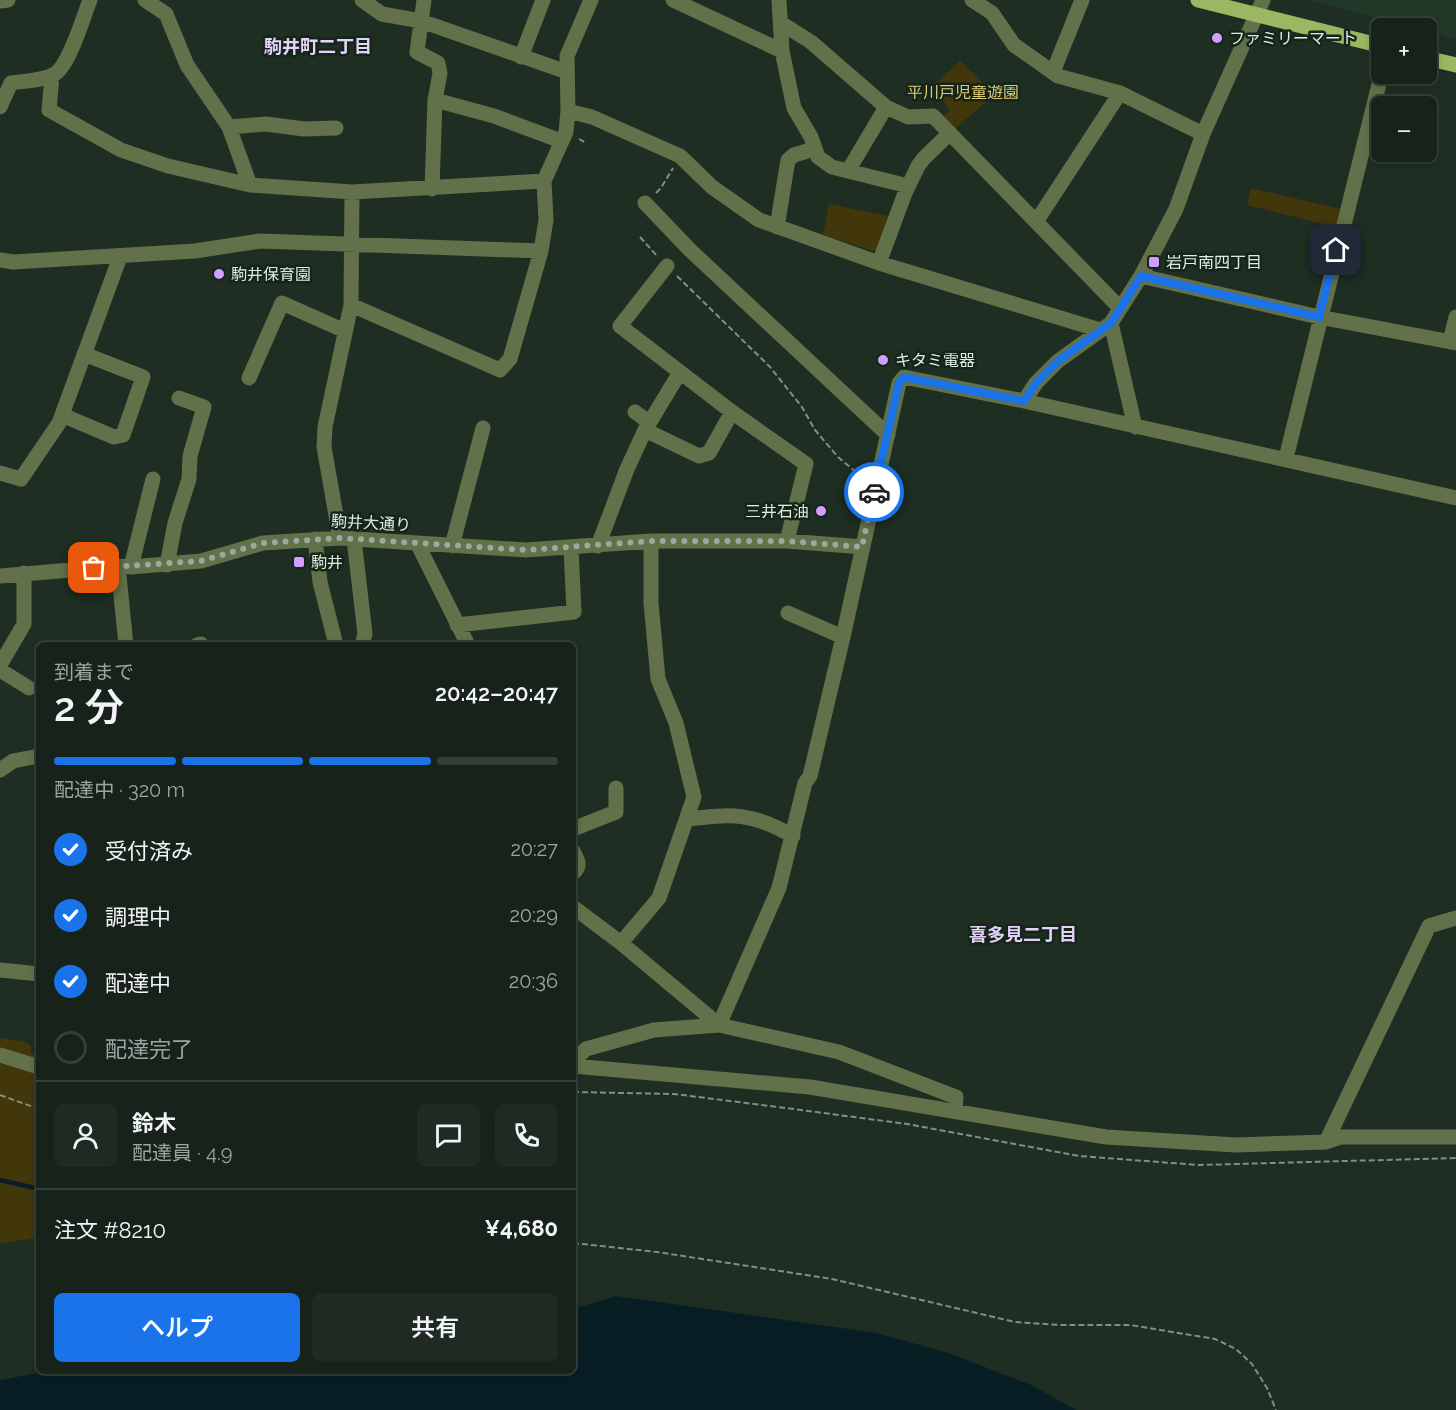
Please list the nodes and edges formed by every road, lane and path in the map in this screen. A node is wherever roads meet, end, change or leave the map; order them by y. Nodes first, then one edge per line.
1 (8, 0) edge
2 (90, 0) edge
3 (145, 0) edge
4 (362, 0) edge
5 (424, 0) edge
6 (543, 0) edge
7 (591, 0) edge
8 (673, 0) edge
9 (779, 0) edge
10 (972, 0) edge
11 (1082, 0) edge
12 (1198, 0) edge
13 (1263, 0) edge
14 (0, 1) edge
15 (1256, 15) junction
16 (421, 21) junction
17 (781, 23) junction
18 (1371, 43) edge
19 (782, 51) junction
20 (520, 57) junction
21 (1437, 61) edge
22 (1456, 65) edge
23 (567, 72) junction
24 (1053, 72) junction
25 (52, 76) junction
26 (2, 84) edge
27 (1379, 84) edge
28 (1120, 93) junction
29 (435, 99) junction
30 (0, 107) edge
31 (886, 107) junction
32 (568, 111) junction
33 (229, 127) junction
34 (336, 128) dead end
35 (950, 134) junction
36 (1203, 134) junction
37 (561, 141) junction
38 (814, 149) junction
39 (680, 156) junction
40 (848, 171) junction
41 (544, 182) junction
42 (250, 185) junction
43 (908, 186) junction
44 (432, 189) junction
45 (352, 192) junction
46 (645, 203) joint
47 (1036, 222) junction
48 (777, 227) junction
49 (640, 237) dead end
50 (351, 244) junction
51 (541, 251) junction
52 (120, 257) junction
53 (0, 260) edge
54 (879, 263) junction
55 (666, 266) junction
56 (1141, 276) junction
57 (351, 305) junction
58 (1120, 308) junction
59 (1319, 317) junction
60 (1456, 317) edge
61 (1105, 327) junction
62 (345, 331) junction
63 (1453, 343) edge
64 (84, 354) junction
65 (680, 372) junction
66 (249, 378) dead end
67 (179, 398) dead end
68 (1024, 401) junction
69 (635, 412) dead end
70 (732, 412) junction
71 (62, 415) junction
72 (647, 426) junction
73 (1135, 427) junction
74 (477, 435) dead end
75 (888, 435) junction
76 (1286, 458) junction
77 (0, 473) edge
78 (153, 479) dead end
79 (875, 489) junction
80 (1456, 498) edge
81 (347, 538) junction
82 (315, 539) junction
83 (651, 541) junction
84 (787, 541) junction
85 (417, 543) junction
86 (452, 546) junction
87 (598, 546) junction
88 (862, 547) junction
89 (571, 548) junction
90 (167, 565) junction
91 (124, 566) junction
92 (24, 573) junction
93 (0, 576) edge
94 (788, 613) dead end
95 (457, 625) junction
96 (843, 637) junction
97 (126, 642) edge
98 (335, 642) edge
99 (363, 642) edge
100 (466, 642) edge
101 (0, 665) edge
102 (0, 670) edge
103 (29, 688) dead end
104 (36, 753) edge
105 (0, 770) edge
106 (616, 788) dead end
107 (687, 819) junction
108 (576, 828) edge
109 (793, 836) junction
110 (576, 909) edge
111 (1456, 919) edge
112 (621, 943) junction
113 (0, 970) edge
114 (36, 974) edge
115 (719, 1025) junction
116 (0, 1055) edge
117 (576, 1058) edge
118 (36, 1066) edge
119 (576, 1066) edge
120 (0, 1095) edge
121 (36, 1107) edge
122 (955, 1111) junction
123 (1456, 1137) edge
124 (1326, 1142) junction
125 (576, 1243) edge
126 (1276, 1410) edge

1 - 14 street
2 - 25 street
3 - 33 street
4 - 16 street
5 - 16 street
6 - 20 street
7 - 23 street
8 - 19 street
9 - 17 street
10 - 24 street
11 - 24 street
12 - 15 main road
13 - 15 street
15 - 18 main road
15 - 36 street
16 - 20 street
16 - 29 street
17 - 19 street
17 - 31 street
19 - 38 street
20 - 23 street
21 - 22 main road
23 - 32 street
24 - 28 street
25 - 26 street
25 - 42 street
26 - 30 street
27 - 59 street
28 - 36 street
28 - 47 street
29 - 37 street
29 - 44 street
31 - 35 street
31 - 40 street
32 - 37 street
32 - 39 street
33 - 34 street
33 - 42 street
35 - 43 street
35 - 47 street
36 - 56 street
37 - 41 street
38 - 40 street
38 - 48 street
39 - 46 path
39 - 48 street
40 - 43 street
41 - 44 street
41 - 51 street
42 - 45 street
43 - 54 street
44 - 45 street
45 - 50 street
46 - 75 street
47 - 58 street
48 - 54 street
49 - 55 path
50 - 51 street
50 - 52 street
50 - 57 street
51 - 57 street
52 - 53 street
52 - 64 street
54 - 61 street
55 - 65 street
55 - 79 path
56 - 58 street
56 - 59 street
57 - 62 street
58 - 61 street
59 - 63 street
59 - 76 street
60 - 63 street
61 - 68 street
61 - 73 street
62 - 66 street
62 - 81 street
64 - 71 street
64 - 71 street
65 - 70 street
65 - 72 street
67 - 90 street
68 - 73 street
68 - 75 street
69 - 72 street
70 - 72 street
70 - 84 street
71 - 77 street
72 - 87 street
73 - 76 street
74 - 86 street
75 - 79 street
76 - 80 street
78 - 91 street
79 - 88 street
81 - 82 street, 駒井大通り
81 - 85 street, 駒井大通り
81 - 99 street
82 - 90 street, 駒井大通り
82 - 98 street
83 - 84 street, 駒井大通り
83 - 87 street, 駒井大通り
83 - 107 street
84 - 88 street, 駒井大通り
85 - 86 street, 駒井大通り
85 - 95 street
86 - 89 street, 駒井大通り
87 - 89 street, 駒井大通り
88 - 96 street
89 - 95 street
90 - 91 street, 駒井大通り
91 - 92 street, 駒井大通り
91 - 97 street
92 - 93 street, 駒井大通り
92 - 101 street
94 - 96 street
95 - 100 street
96 - 109 street
102 - 103 street
104 - 105 street
106 - 108 street
107 - 109 street
107 - 112 street
109 - 115 street
110 - 112 street
111 - 124 street
112 - 115 street
113 - 114 street
115 - 117 street
115 - 122 street
116 - 118 street
119 - 122 street
120 - 121 path
122 - 124 street
123 - 124 street
125 - 126 path

